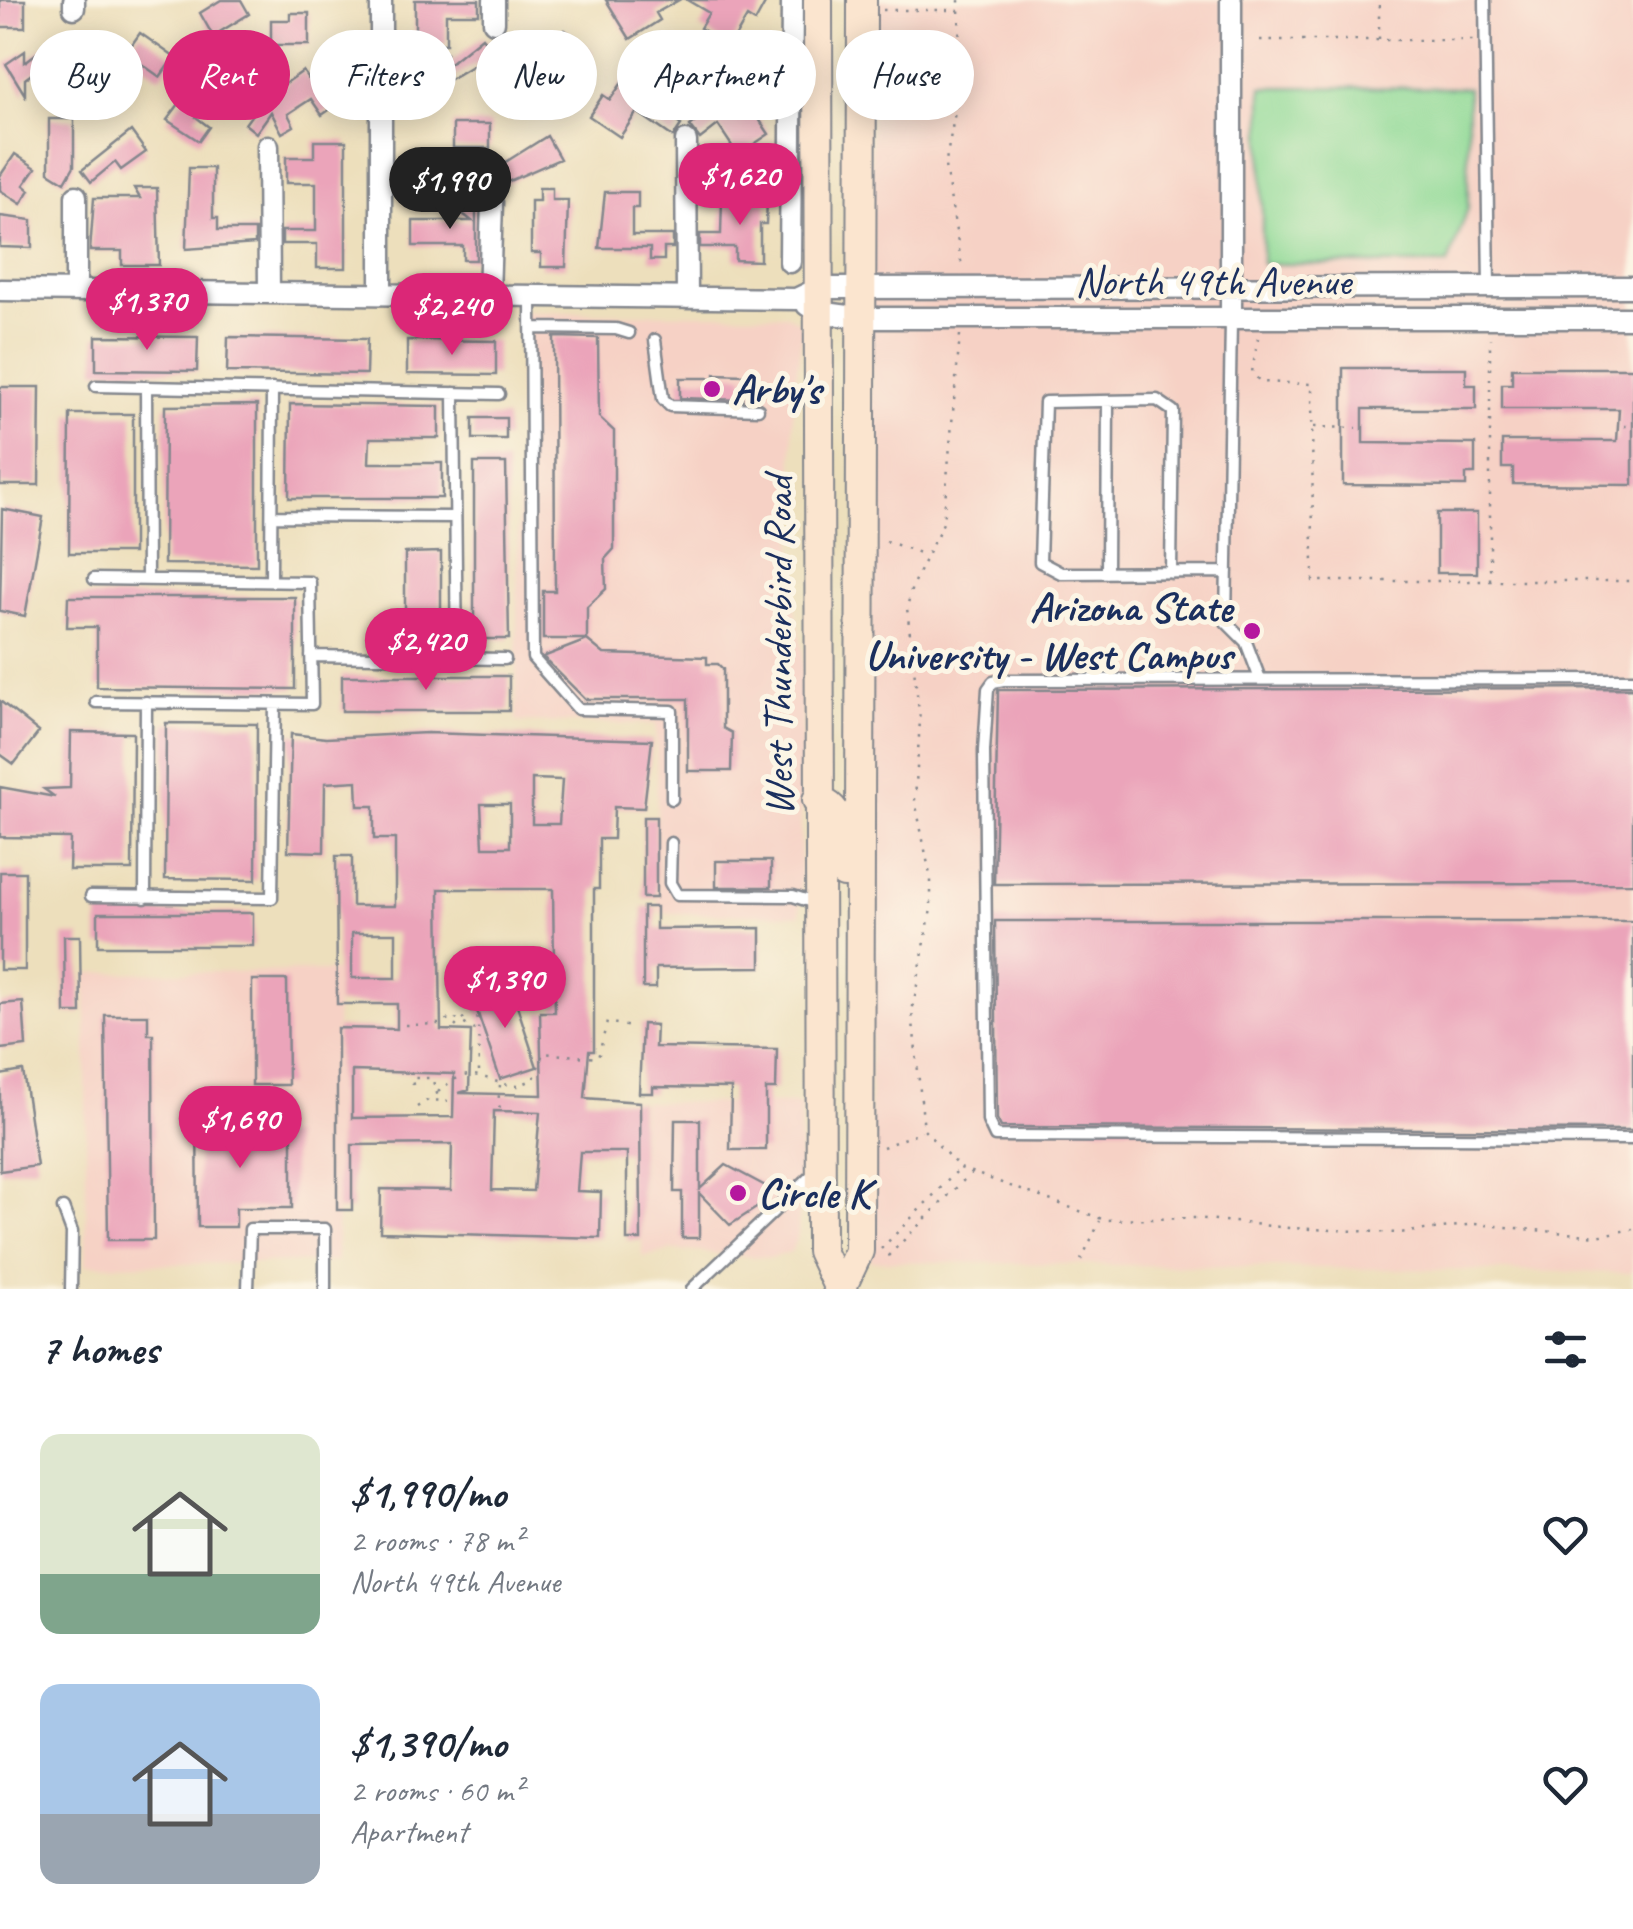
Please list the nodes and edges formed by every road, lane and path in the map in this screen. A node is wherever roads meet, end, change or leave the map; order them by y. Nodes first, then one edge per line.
1 (380, 0) edge
2 (494, 0) edge
3 (792, 0) edge
4 (818, 0) edge
5 (959, 0) edge
6 (1231, 0) edge
7 (1485, 0) edge
8 (1379, 4) dead end
9 (870, 5) edge
10 (960, 10) junction
11 (494, 22) dead end
12 (1260, 40) dead end
13 (1378, 40) junction
14 (1486, 40) junction
15 (686, 141) dead end
16 (268, 146) dead end
17 (76, 196) dead end
18 (492, 202) dead end
19 (805, 228) junction
20 (790, 262) dead end
21 (962, 272) dead end
22 (1490, 287) junction
23 (1633, 287) edge
24 (863, 288) junction
25 (1232, 288) junction
26 (0, 290) edge
27 (76, 290) junction
28 (269, 293) junction
29 (381, 294) junction
30 (489, 296) junction
31 (532, 296) junction
32 (687, 298) junction
33 (811, 300) junction
34 (863, 318) junction
35 (1633, 318) edge
36 (1231, 320) junction
37 (532, 328) junction
38 (630, 333) dead end
39 (960, 333) dead end
40 (1258, 338) dead end
41 (655, 340) dead end
42 (1490, 342) dead end
43 (96, 386) dead end
44 (146, 387) junction
45 (272, 389) junction
46 (454, 393) junction
47 (500, 394) dead end
48 (1108, 401) junction
49 (758, 410) dead end
50 (1624, 426) dead end
51 (1633, 426) edge
52 (1313, 428) junction
53 (1357, 428) dead end
54 (273, 516) junction
55 (455, 518) junction
56 (886, 540) dead end
57 (926, 556) junction
58 (1171, 572) junction
59 (1226, 572) junction
60 (1106, 573) junction
61 (94, 579) dead end
62 (147, 580) junction
63 (271, 580) junction
64 (1490, 581) junction
65 (1633, 581) edge
66 (818, 625) junction
67 (862, 625) junction
68 (312, 656) junction
69 (505, 659) dead end
70 (457, 660) junction
71 (1260, 678) junction
72 (1633, 679) edge
73 (96, 702) dead end
74 (146, 702) junction
75 (275, 704) junction
76 (672, 799) dead end
77 (818, 800) junction
78 (671, 842) dead end
79 (91, 896) dead end
80 (144, 898) junction
81 (819, 905) junction
82 (861, 919) junction
83 (521, 997) dead end
84 (472, 1009) junction
85 (461, 1020) junction
86 (405, 1025) dead end
87 (455, 1027) dead end
88 (630, 1027) dead end
89 (476, 1031) junction
90 (479, 1073) junction
91 (500, 1083) junction
92 (413, 1085) dead end
93 (438, 1092) junction
94 (438, 1100) junction
95 (448, 1101) dead end
96 (417, 1106) dead end
97 (504, 1114) dead end
98 (924, 1130) junction
99 (1633, 1140) edge
100 (882, 1147) dead end
101 (821, 1166) junction
102 (960, 1168) junction
103 (972, 1172) junction
104 (63, 1208) dead end
105 (1102, 1219) junction
106 (1633, 1229) edge
107 (1627, 1231) junction
108 (1633, 1238) edge
109 (880, 1249) dead end
110 (888, 1256) dead end
111 (1081, 1260) dead end
112 (71, 1289) edge
113 (248, 1289) edge
114 (325, 1289) edge
115 (692, 1289) edge
116 (840, 1289) edge

1 - 29 street
2 - 11 street
3 - 19 street, West Thunderbird Road
4 - 19 main road, West Thunderbird Road
5 - 10 path
6 - 25 street
7 - 14 lane
8 - 13 path
9 - 10 path
9 - 24 main road, West Thunderbird Road
10 - 21 path
12 - 13 path
13 - 14 path
14 - 22 lane
15 - 32 street
16 - 28 street
17 - 27 street
18 - 30 street
19 - 20 street, West Thunderbird Road
19 - 33 main road, West Thunderbird Road
22 - 23 street, North 49th Avenue
22 - 25 street, North 49th Avenue
24 - 25 street, North 49th Avenue
24 - 33 street, North 49th Avenue
24 - 34 main road, West Thunderbird Road
25 - 36 street
26 - 27 street, North 49th Avenue
27 - 28 street, North 49th Avenue
28 - 29 street, North 49th Avenue
29 - 30 street, North 49th Avenue
30 - 31 street, North 49th Avenue
31 - 32 street, North 49th Avenue
31 - 37 lane
32 - 33 street, North 49th Avenue
33 - 34 street, North 49th Avenue
33 - 66 main road, West Thunderbird Road
34 - 36 street, North 49th Avenue
34 - 67 main road, West Thunderbird Road
35 - 36 street, North 49th Avenue
36 - 59 lane
37 - 38 lane
37 - 76 lane
39 - 57 path
40 - 52 path
41 - 49 lane
42 - 64 path
43 - 44 lane
44 - 45 lane
44 - 62 lane
45 - 46 lane
45 - 54 lane
46 - 47 lane
46 - 55 lane
48 - 58 lane
48 - 60 lane
48 - 60 lane
50 - 51 path
52 - 53 path
52 - 64 path
54 - 55 lane
54 - 63 lane
55 - 70 lane
56 - 57 path
57 - 98 path
58 - 59 lane
58 - 60 lane
59 - 71 lane
61 - 62 lane
62 - 63 lane
63 - 68 lane
64 - 65 path
66 - 67 main road
66 - 77 main road, West Thunderbird Road
67 - 82 main road, West Thunderbird Road
68 - 70 lane
68 - 75 lane
69 - 70 lane
71 - 72 lane
71 - 99 lane
73 - 74 lane
74 - 75 lane
74 - 80 lane
75 - 80 lane
77 - 81 main road, West Thunderbird Road
77 - 82 main road
78 - 81 lane
79 - 80 lane
81 - 101 main road, West Thunderbird Road
82 - 116 main road, West Thunderbird Road
83 - 84 path
84 - 85 path
84 - 89 path
85 - 86 path
85 - 87 path
85 - 89 path
88 - 91 path
89 - 90 path
90 - 91 path
90 - 93 path
91 - 97 path
92 - 93 path
93 - 94 path
94 - 95 path
94 - 96 path
98 - 100 path
98 - 102 path
101 - 115 lane
101 - 116 main road, West Thunderbird Road
102 - 103 path
102 - 109 path
103 - 105 path
103 - 110 path
104 - 112 lane
105 - 107 path
105 - 111 path
106 - 107 path
107 - 108 path
113 - 114 lane

